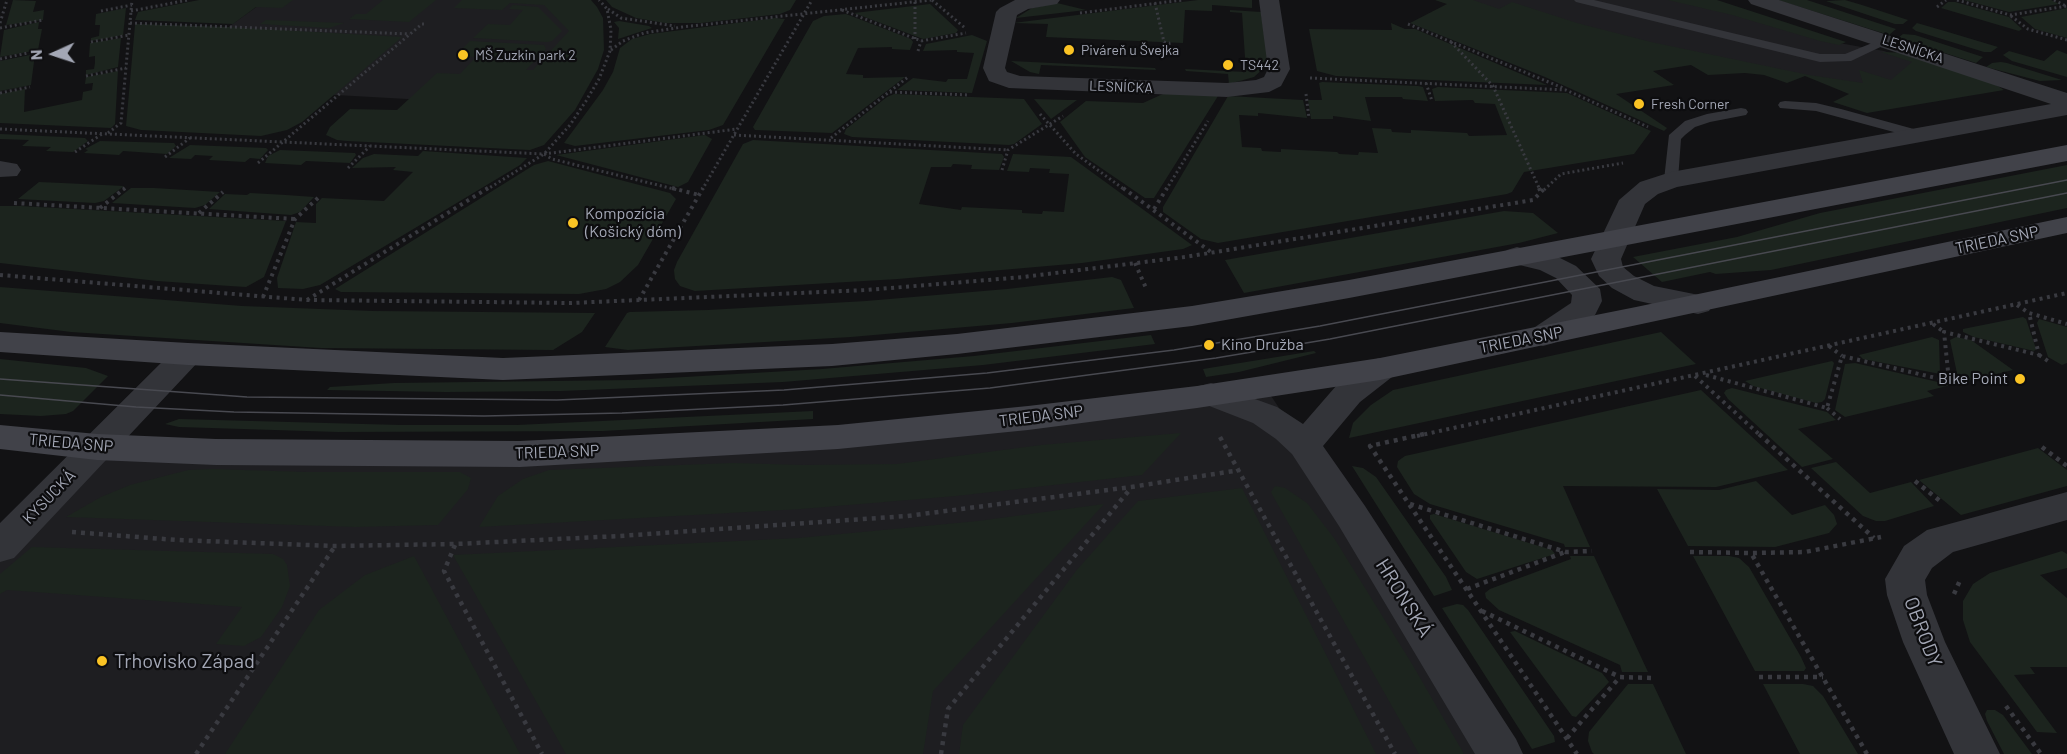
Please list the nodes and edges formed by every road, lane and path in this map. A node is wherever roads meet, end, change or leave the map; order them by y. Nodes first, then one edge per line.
1 (7, 0) edge
2 (132, 0) edge
3 (189, 0) edge
4 (599, 0) edge
5 (812, 0) edge
6 (931, 0) edge
7 (1050, 0) edge
8 (1183, 0) edge
9 (1269, 0) edge
10 (1580, 0) edge
11 (1758, 0) edge
12 (1946, 0) edge
13 (1957, 0) edge
14 (2054, 0) edge
15 (915, 2) junction
16 (1155, 3) junction
17 (132, 5) junction
18 (2067, 6) edge
19 (1937, 7) dead end
20 (607, 9) junction
21 (842, 10) junction
22 (101, 11) dead end
23 (131, 11) junction
24 (1073, 14) dead end
25 (803, 15) junction
26 (2010, 15) junction
27 (43, 20) dead end
28 (0, 23) edge
29 (130, 23) junction
30 (427, 24) dead end
31 (1408, 24) dead end
32 (682, 27) junction
33 (0, 28) edge
34 (965, 28) dead end
35 (2028, 29) junction
36 (2023, 32) dead end
37 (410, 34) junction
38 (963, 34) dead end
39 (129, 35) junction
40 (915, 39) junction
41 (2067, 40) edge
42 (921, 41) junction
43 (1887, 41) junction
44 (91, 42) dead end
45 (1451, 42) junction
46 (1169, 44) dead end
47 (37, 51) dead end
48 (610, 51) junction
49 (918, 51) dead end
50 (0, 59) edge
51 (126, 68) junction
52 (86, 76) dead end
53 (908, 77) dead end
54 (1273, 81) junction
55 (1017, 83) junction
56 (1426, 83) junction
57 (1095, 86) junction
58 (1493, 86) junction
59 (30, 87) dead end
60 (1227, 90) junction
61 (1566, 90) junction
62 (889, 92) junction
63 (0, 93) edge
64 (972, 95) dead end
65 (1306, 98) dead end
66 (1432, 101) dead end
67 (2067, 101) edge
68 (1785, 105) dead end
69 (2067, 108) edge
70 (1742, 112) dead end
71 (1309, 118) dead end
72 (1050, 126) junction
73 (0, 129) edge
74 (737, 129) junction
75 (103, 134) junction
76 (108, 134) junction
77 (1916, 134) junction
78 (734, 135) junction
79 (190, 138) junction
80 (1674, 138) junction
81 (831, 139) junction
82 (281, 142) junction
83 (370, 146) junction
84 (1008, 150) junction
85 (75, 152) dead end
86 (2067, 153) edge
87 (544, 154) junction
88 (165, 157) dead end
89 (258, 163) dead end
90 (1671, 167) junction
91 (348, 168) dead end
92 (1002, 170) dead end
93 (127, 187) dead end
94 (223, 192) dead end
95 (1541, 193) junction
96 (699, 195) junction
97 (318, 197) dead end
98 (5, 202) dead end
99 (100, 208) junction
100 (1154, 209) junction
101 (199, 213) junction
102 (295, 219) junction
103 (2067, 225) edge
104 (1616, 237) junction
105 (1211, 253) junction
106 (1517, 256) junction
107 (0, 275) edge
108 (2067, 293) edge
109 (263, 297) junction
110 (307, 300) junction
111 (639, 300) junction
112 (1698, 304) junction
113 (2016, 304) junction
114 (2029, 313) junction
115 (1932, 323) junction
116 (2067, 324) edge
117 (1944, 332) junction
118 (1543, 336) junction
119 (0, 342) edge
120 (1829, 346) junction
121 (188, 354) junction
122 (2039, 355) junction
123 (1842, 356) junction
124 (2048, 361) dead end
125 (1380, 369) junction
126 (1703, 374) junction
127 (1695, 376) junction
128 (1948, 381) junction
129 (1954, 384) dead end
130 (1211, 394) junction
131 (1827, 408) junction
132 (1840, 419) dead end
133 (0, 437) edge
134 (1304, 445) junction
135 (97, 447) junction
136 (2042, 447) dead end
137 (2067, 466) edge
138 (1915, 481) dead end
139 (1131, 487) junction
140 (1409, 504) junction
141 (2067, 506) edge
142 (1946, 518) junction
143 (9, 537) edge
144 (1873, 537) junction
145 (1885, 537) dead end
146 (455, 544) junction
147 (335, 546) junction
148 (1593, 551) dead end
149 (1566, 552) junction
150 (1690, 552) dead end
151 (1751, 553) junction
152 (1910, 568) junction
153 (1467, 589) junction
154 (1482, 611) junction
155 (1620, 677) junction
156 (1759, 677) dead end
157 (1823, 677) junction
158 (1651, 678) dead end
159 (1567, 738) junction
160 (196, 754) edge
161 (542, 754) edge
162 (941, 754) edge
163 (1395, 754) edge
164 (1500, 754) edge
165 (1577, 754) edge
166 (1867, 754) edge
167 (1977, 754) edge

1 - 28 path
2 - 17 path
3 - 23 path
4 - 20 path
5 - 25 path
6 - 15 path
6 - 34 path
7 - 55 street
8 - 16 path
9 - 54 street
10 - 43 lane
11 - 43 street, LESNÍCKA
12 - 19 path
13 - 26 path
14 - 18 path
15 - 21 path
15 - 40 path
16 - 24 path
16 - 46 path
17 - 22 path
17 - 23 path
18 - 26 path
20 - 32 path
20 - 48 path
21 - 25 path
21 - 40 path
23 - 29 path
25 - 32 path
25 - 74 path
26 - 35 path
27 - 33 path
29 - 37 path
29 - 39 path
30 - 37 path
31 - 45 path
32 - 48 path
35 - 36 path
35 - 41 path
37 - 82 path
38 - 42 path
39 - 44 path
39 - 51 path
40 - 42 path
42 - 49 path
43 - 67 street, LESNÍCKA
45 - 58 path
45 - 61 path
47 - 50 path
48 - 87 path
51 - 52 path
51 - 76 path
53 - 62 path
54 - 56 path
54 - 60 street, LESNÍCKA
55 - 57 street, LESNÍCKA
55 - 72 path
56 - 58 path
56 - 66 path
57 - 60 street, LESNÍCKA
57 - 72 path
58 - 61 path
58 - 95 path
59 - 63 path
60 - 100 path
61 - 80 path
62 - 64 path
62 - 81 path
65 - 71 path
68 - 77 lane
69 - 77 street
70 - 80 lane
72 - 84 path
72 - 100 path
73 - 75 path
74 - 78 path
74 - 87 path
75 - 76 path
75 - 85 path
76 - 79 path
77 - 90 street
78 - 81 path
78 - 96 path
79 - 82 path
79 - 88 path
80 - 90 lane
81 - 84 path
82 - 83 path
82 - 89 path
83 - 87 path
83 - 91 path
84 - 92 path
86 - 104 street
87 - 96 path
87 - 110 path
90 - 95 path
90 - 104 street
93 - 99 path
94 - 101 path
95 - 105 path
96 - 111 path
97 - 102 path
98 - 99 path
99 - 101 path
100 - 105 path
101 - 102 path
102 - 109 path
103 - 112 street, TRIEDA SNP
104 - 106 street
104 - 112 street
105 - 111 path
106 - 118 street
106 - 121 street
107 - 109 path
108 - 113 path
109 - 110 path
110 - 111 path
112 - 118 street, TRIEDA SNP
113 - 114 path
113 - 115 path
114 - 116 path
114 - 122 path
115 - 117 path
115 - 120 path
117 - 122 path
117 - 128 path
118 - 125 street, TRIEDA SNP
119 - 121 street
120 - 123 path
120 - 126 path
121 - 135 street, KYSUCKÁ
122 - 124 path
123 - 128 path
123 - 131 path
125 - 130 street, TRIEDA SNP
125 - 134 street
126 - 127 path
126 - 131 path
127 - 140 path
127 - 144 path
128 - 129 path
130 - 134 street, HRONSKÁ
130 - 135 street, TRIEDA SNP
131 - 132 path
133 - 135 street, TRIEDA SNP
134 - 164 street, HRONSKÁ
135 - 143 street, KYSUCKÁ
136 - 137 path
138 - 142 path
139 - 146 path
139 - 162 path
139 - 163 path
140 - 149 path
140 - 153 path
141 - 142 street
142 - 152 street
143 - 147 path
144 - 145 path
144 - 151 path
144 - 152 path
146 - 147 path
146 - 161 path
147 - 160 path
148 - 149 path
149 - 153 path
150 - 151 path
151 - 157 path
152 - 167 street, OBRODY
153 - 154 path
154 - 155 path
154 - 159 path
155 - 158 path
155 - 159 path
156 - 157 path
157 - 166 path
159 - 165 path

